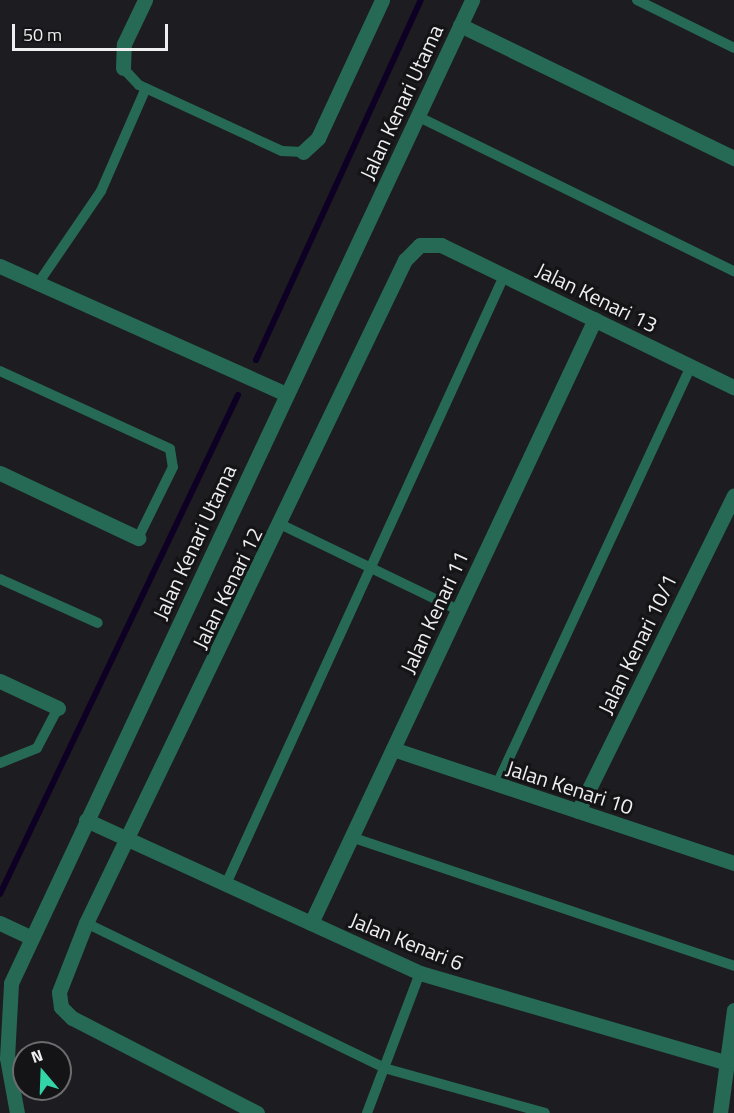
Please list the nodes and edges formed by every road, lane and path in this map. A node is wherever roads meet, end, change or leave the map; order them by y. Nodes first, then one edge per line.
1 (145, 0) edge
2 (382, 0) edge
3 (472, 0) edge
4 (638, 0) edge
5 (460, 25) junction
6 (734, 48) edge
7 (123, 68) joint
8 (146, 88) junction
9 (417, 116) junction
10 (303, 152) joint
11 (734, 158) edge
12 (441, 246) joint
13 (0, 266) edge
14 (734, 271) edge
15 (504, 276) junction
16 (39, 282) junction
17 (595, 319) junction
18 (691, 366) junction
19 (0, 371) edge
20 (734, 387) edge
21 (286, 394) junction
22 (0, 473) edge
23 (734, 495) edge
24 (282, 525) junction
25 (138, 537) joint
26 (371, 568) junction
27 (0, 579) edge
28 (458, 610) junction
29 (98, 623) dead end
30 (0, 681) edge
31 (58, 708) joint
32 (393, 749) junction
33 (0, 763) edge
34 (497, 784) junction
35 (578, 812) junction
36 (86, 820) junction
37 (351, 837) junction
38 (126, 839) junction
39 (734, 863) edge
40 (226, 884) junction
41 (0, 923) edge
42 (86, 923) junction
43 (311, 923) junction
44 (30, 937) junction
45 (734, 966) edge
46 (420, 974) junction
47 (734, 1010) edge
48 (727, 1063) junction
49 (384, 1068) junction
50 (17, 1113) edge
51 (257, 1113) edge
52 (367, 1113) edge
53 (545, 1113) edge
54 (720, 1113) edge

1 - 7 street
2 - 10 street
3 - 5 street, Jalan Kenari Utama
4 - 6 lane
5 - 9 street, Jalan Kenari Utama
5 - 11 street
7 - 8 lane
8 - 10 lane
8 - 16 lane
9 - 14 lane
9 - 21 street, Jalan Kenari Utama
12 - 15 street, Jalan Kenari 13
12 - 24 street, Jalan Kenari 12
13 - 16 street
15 - 17 street, Jalan Kenari 13
15 - 26 lane
16 - 21 street
17 - 18 street, Jalan Kenari 13
17 - 28 street, Jalan Kenari 11
18 - 20 street, Jalan Kenari 13
18 - 34 lane
19 - 25 lane
21 - 36 street, Jalan Kenari Utama
22 - 25 street
23 - 35 street, Jalan Kenari 10/1
24 - 26 lane
24 - 38 street, Jalan Kenari 12
26 - 28 lane
26 - 40 lane
27 - 29 lane
28 - 32 street, Jalan Kenari 11
30 - 31 street
31 - 33 lane
32 - 34 street, Jalan Kenari 10
32 - 37 street, Jalan Kenari 11
34 - 35 street, Jalan Kenari 10
35 - 39 street, Jalan Kenari 10
36 - 38 street, Jalan Kenari 6
36 - 44 street, Jalan Kenari Utama
37 - 43 street, Jalan Kenari 11
37 - 45 lane
38 - 40 street, Jalan Kenari 6
38 - 42 street, Jalan Kenari 12
40 - 43 street, Jalan Kenari 6
41 - 44 street
42 - 49 lane
42 - 51 street, Jalan Kenari 12
43 - 46 street, Jalan Kenari 6
44 - 50 street, Jalan Kenari Utama
46 - 48 street, Jalan Kenari 6
46 - 49 lane
47 - 48 street
48 - 54 street
49 - 52 lane
49 - 53 lane

